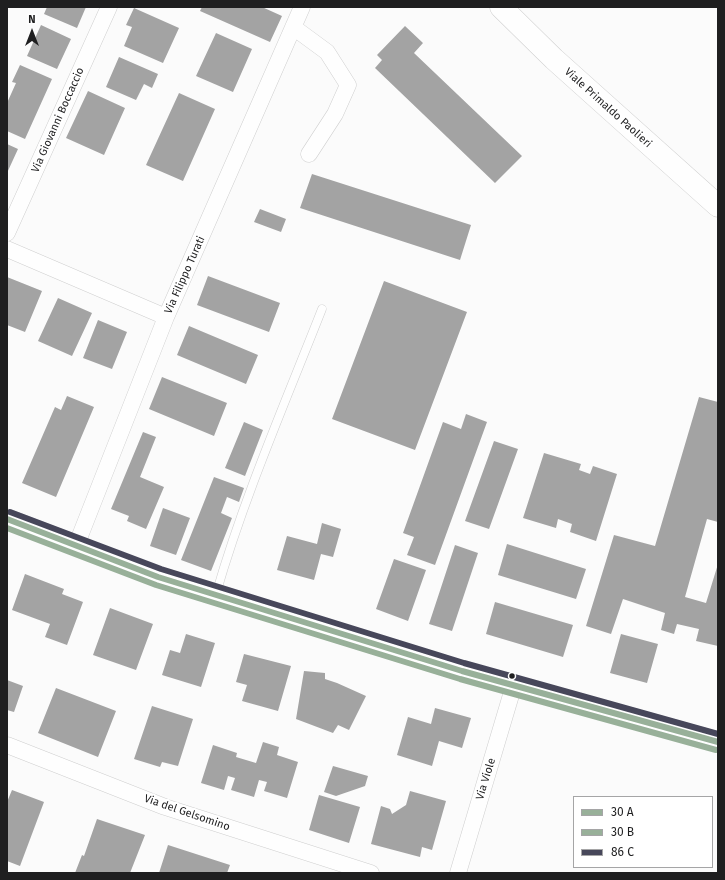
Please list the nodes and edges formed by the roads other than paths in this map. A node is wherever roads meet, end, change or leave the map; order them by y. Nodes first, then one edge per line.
1 (108, 7) edge
2 (302, 7) edge
3 (501, 7) edge
4 (293, 27) junction
5 (309, 154) dead end
6 (718, 206) edge
7 (7, 233) edge
8 (7, 249) edge
9 (322, 309) dead end
10 (166, 317) junction
11 (7, 519) edge
12 (76, 546) junction
13 (216, 595) junction
14 (514, 685) junction
15 (718, 742) edge
16 (7, 744) edge
17 (371, 873) edge
18 (458, 873) edge

1 - 7 street, Via Giovanni Boccaccio
2 - 4 street, Via Filippo Turati
3 - 6 main road, Viale Primaldo Paolieri
4 - 5 street
4 - 10 street, Via Filippo Turati
8 - 10 street
9 - 13 lane
10 - 12 street, Via Filippo Turati
11 - 12 street
12 - 13 street
13 - 14 street
14 - 15 street
14 - 18 street, Via Viole
16 - 17 street, Via del Gelsomino

